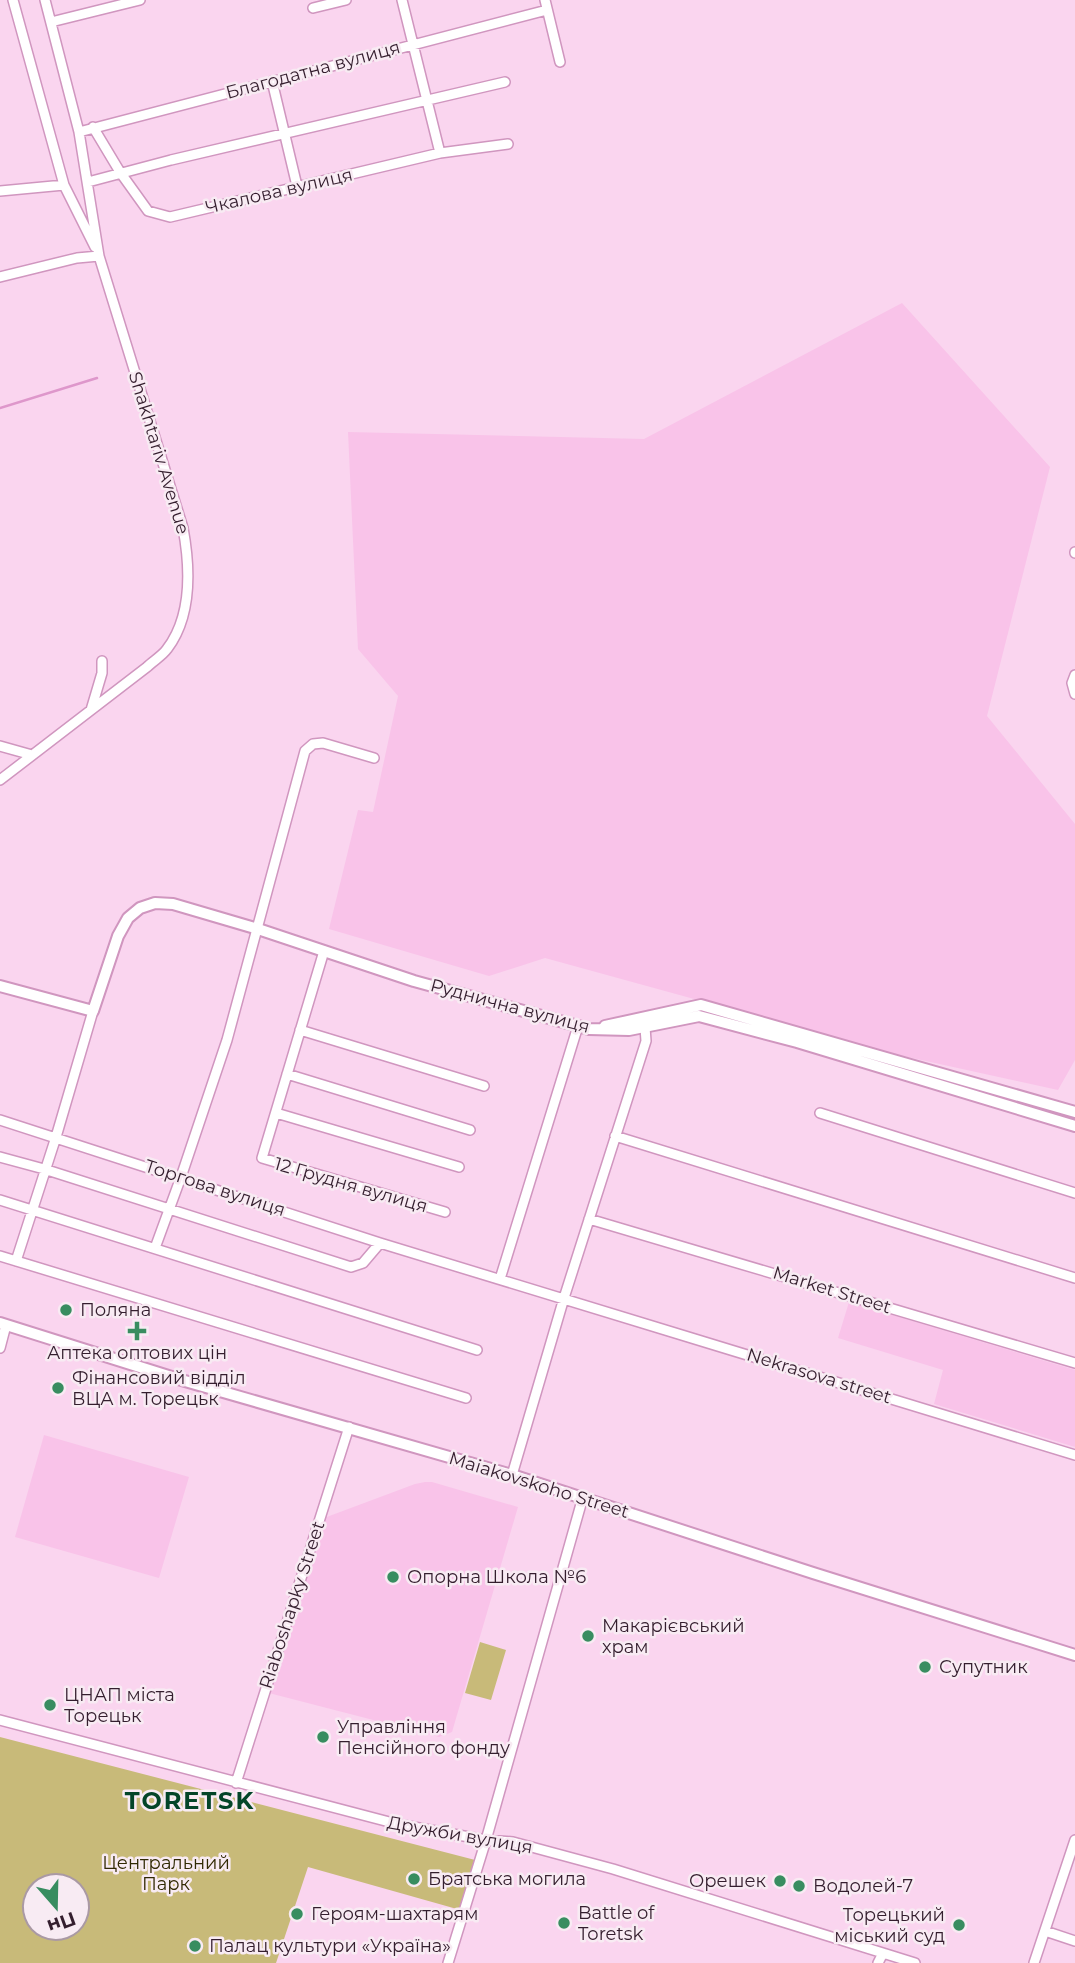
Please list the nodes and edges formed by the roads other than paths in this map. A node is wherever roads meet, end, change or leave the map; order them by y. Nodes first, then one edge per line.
1 (13, 0) edge
2 (45, 0) edge
3 (140, 0) edge
4 (346, 0) edge
5 (402, 0) edge
6 (546, 5) edge
7 (313, 8) dead end
8 (51, 22) junction
9 (412, 45) junction
10 (560, 62) dead end
11 (272, 81) junction
12 (505, 82) dead end
13 (427, 102) junction
14 (93, 127) junction
15 (79, 132) junction
16 (285, 133) junction
17 (508, 144) dead end
18 (440, 153) junction
19 (120, 172) junction
20 (88, 182) junction
21 (64, 185) junction
22 (297, 186) junction
23 (0, 191) edge
24 (99, 256) junction
25 (0, 277) edge
26 (102, 661) dead end
27 (1075, 675) edge
28 (1075, 694) edge
29 (91, 709) junction
30 (0, 746) edge
31 (32, 755) junction
32 (374, 758) dead end
33 (0, 780) edge
34 (258, 929) junction
35 (324, 951) junction
36 (0, 986) edge
37 (93, 1011) junction
38 (645, 1027) junction
39 (584, 1028) junction
40 (300, 1030) junction
41 (287, 1074) junction
42 (484, 1086) dead end
43 (1075, 1112) edge
44 (276, 1113) junction
45 (820, 1113) dead end
46 (0, 1120) edge
47 (1075, 1126) edge
48 (470, 1130) dead end
49 (615, 1136) junction
50 (56, 1137) junction
51 (0, 1157) edge
52 (459, 1167) dead end
53 (44, 1170) junction
54 (181, 1177) junction
55 (1075, 1193) edge
56 (0, 1200) edge
57 (32, 1209) junction
58 (168, 1210) junction
59 (444, 1212) dead end
60 (589, 1219) junction
61 (380, 1243) junction
62 (155, 1248) junction
63 (0, 1256) edge
64 (16, 1261) junction
65 (1075, 1278) edge
66 (500, 1279) junction
67 (564, 1298) junction
68 (3, 1324) edge
69 (0, 1348) edge
70 (477, 1350) dead end
71 (1075, 1363) edge
72 (466, 1398) dead end
73 (349, 1427) junction
74 (1075, 1455) edge
75 (512, 1475) junction
76 (583, 1497) junction
77 (1075, 1655) edge
78 (0, 1720) edge
79 (236, 1783) junction
80 (486, 1840) junction
81 (1075, 1840) edge
82 (1045, 1931) junction
83 (1075, 1941) edge
84 (883, 1953) junction
85 (448, 1963) edge
86 (878, 1963) edge
87 (915, 1963) edge
88 (1034, 1963) edge

1 - 21 street, Shakhtariv Avenue
2 - 8 street, Shakhtariv Avenue
3 - 8 street
4 - 7 street
5 - 9 street
6 - 9 street, Благодатна вулиця
6 - 10 street
8 - 15 street, Shakhtariv Avenue
9 - 11 street, Благодатна вулиця
9 - 13 street
11 - 14 street, Благодатна вулиця
11 - 16 street
12 - 13 street
13 - 16 street
13 - 18 street
14 - 15 street, Благодатна вулиця
14 - 19 street, Чкалова вулиця
15 - 20 street, Shakhtariv Avenue
16 - 19 street
16 - 22 street
17 - 18 street, Чкалова вулиця
18 - 22 street, Чкалова вулиця
19 - 20 street
19 - 22 street, Чкалова вулиця
20 - 24 street, Shakhtariv Avenue
21 - 23 street
21 - 24 street, Shakhtariv Avenue
24 - 25 street
24 - 29 street, Shakhtariv Avenue
26 - 29 street
27 - 28 street
29 - 31 street, Shakhtariv Avenue
30 - 31 street
31 - 33 street, Shakhtariv Avenue
32 - 34 street
34 - 35 main road, Руднична вулиця
34 - 37 main road, Руднична вулиця
34 - 54 street
35 - 39 main road, Руднична вулиця
35 - 40 street, 12 Грудня вулиця
36 - 37 main road
37 - 50 street, Руднична вулиця
38 - 39 main road, Руднична вулиця
38 - 47 main road, Руднична вулиця
38 - 49 street
39 - 43 main road
39 - 66 street
40 - 41 street, 12 Грудня вулиця
40 - 42 street
41 - 44 street, 12 Грудня вулиця
41 - 48 street
44 - 52 street
44 - 59 street, 12 Грудня вулиця
45 - 55 street
46 - 50 street, Торгова вулиця
49 - 60 street
49 - 65 street
50 - 53 street, Руднична вулиця
50 - 54 street, Торгова вулиця
51 - 53 street
53 - 57 street, Руднична вулиця
53 - 58 street
54 - 58 street
54 - 61 street, Торгова вулиця
56 - 57 street
57 - 62 street
57 - 64 street, Руднична вулиця
58 - 61 street
58 - 62 street
60 - 67 street
60 - 71 street, Market Street
61 - 66 street, Торгова вулиця
62 - 70 street
63 - 64 street
64 - 72 street
66 - 67 street, Nekrasova street
67 - 74 street, Nekrasova street
67 - 75 street
68 - 69 street
68 - 73 main road, Maiakovskoho Street
73 - 75 main road, Maiakovskoho Street
73 - 79 street, Riaboshapky Street
75 - 76 main road, Maiakovskoho Street
76 - 77 main road, Maiakovskoho Street
76 - 80 street
78 - 79 street, Дружби вулиця
79 - 80 street, Дружби вулиця
80 - 84 street, Дружби вулиця
80 - 85 street
81 - 82 street
82 - 83 street
82 - 88 street
84 - 86 street
84 - 87 street, Дружби вулиця

